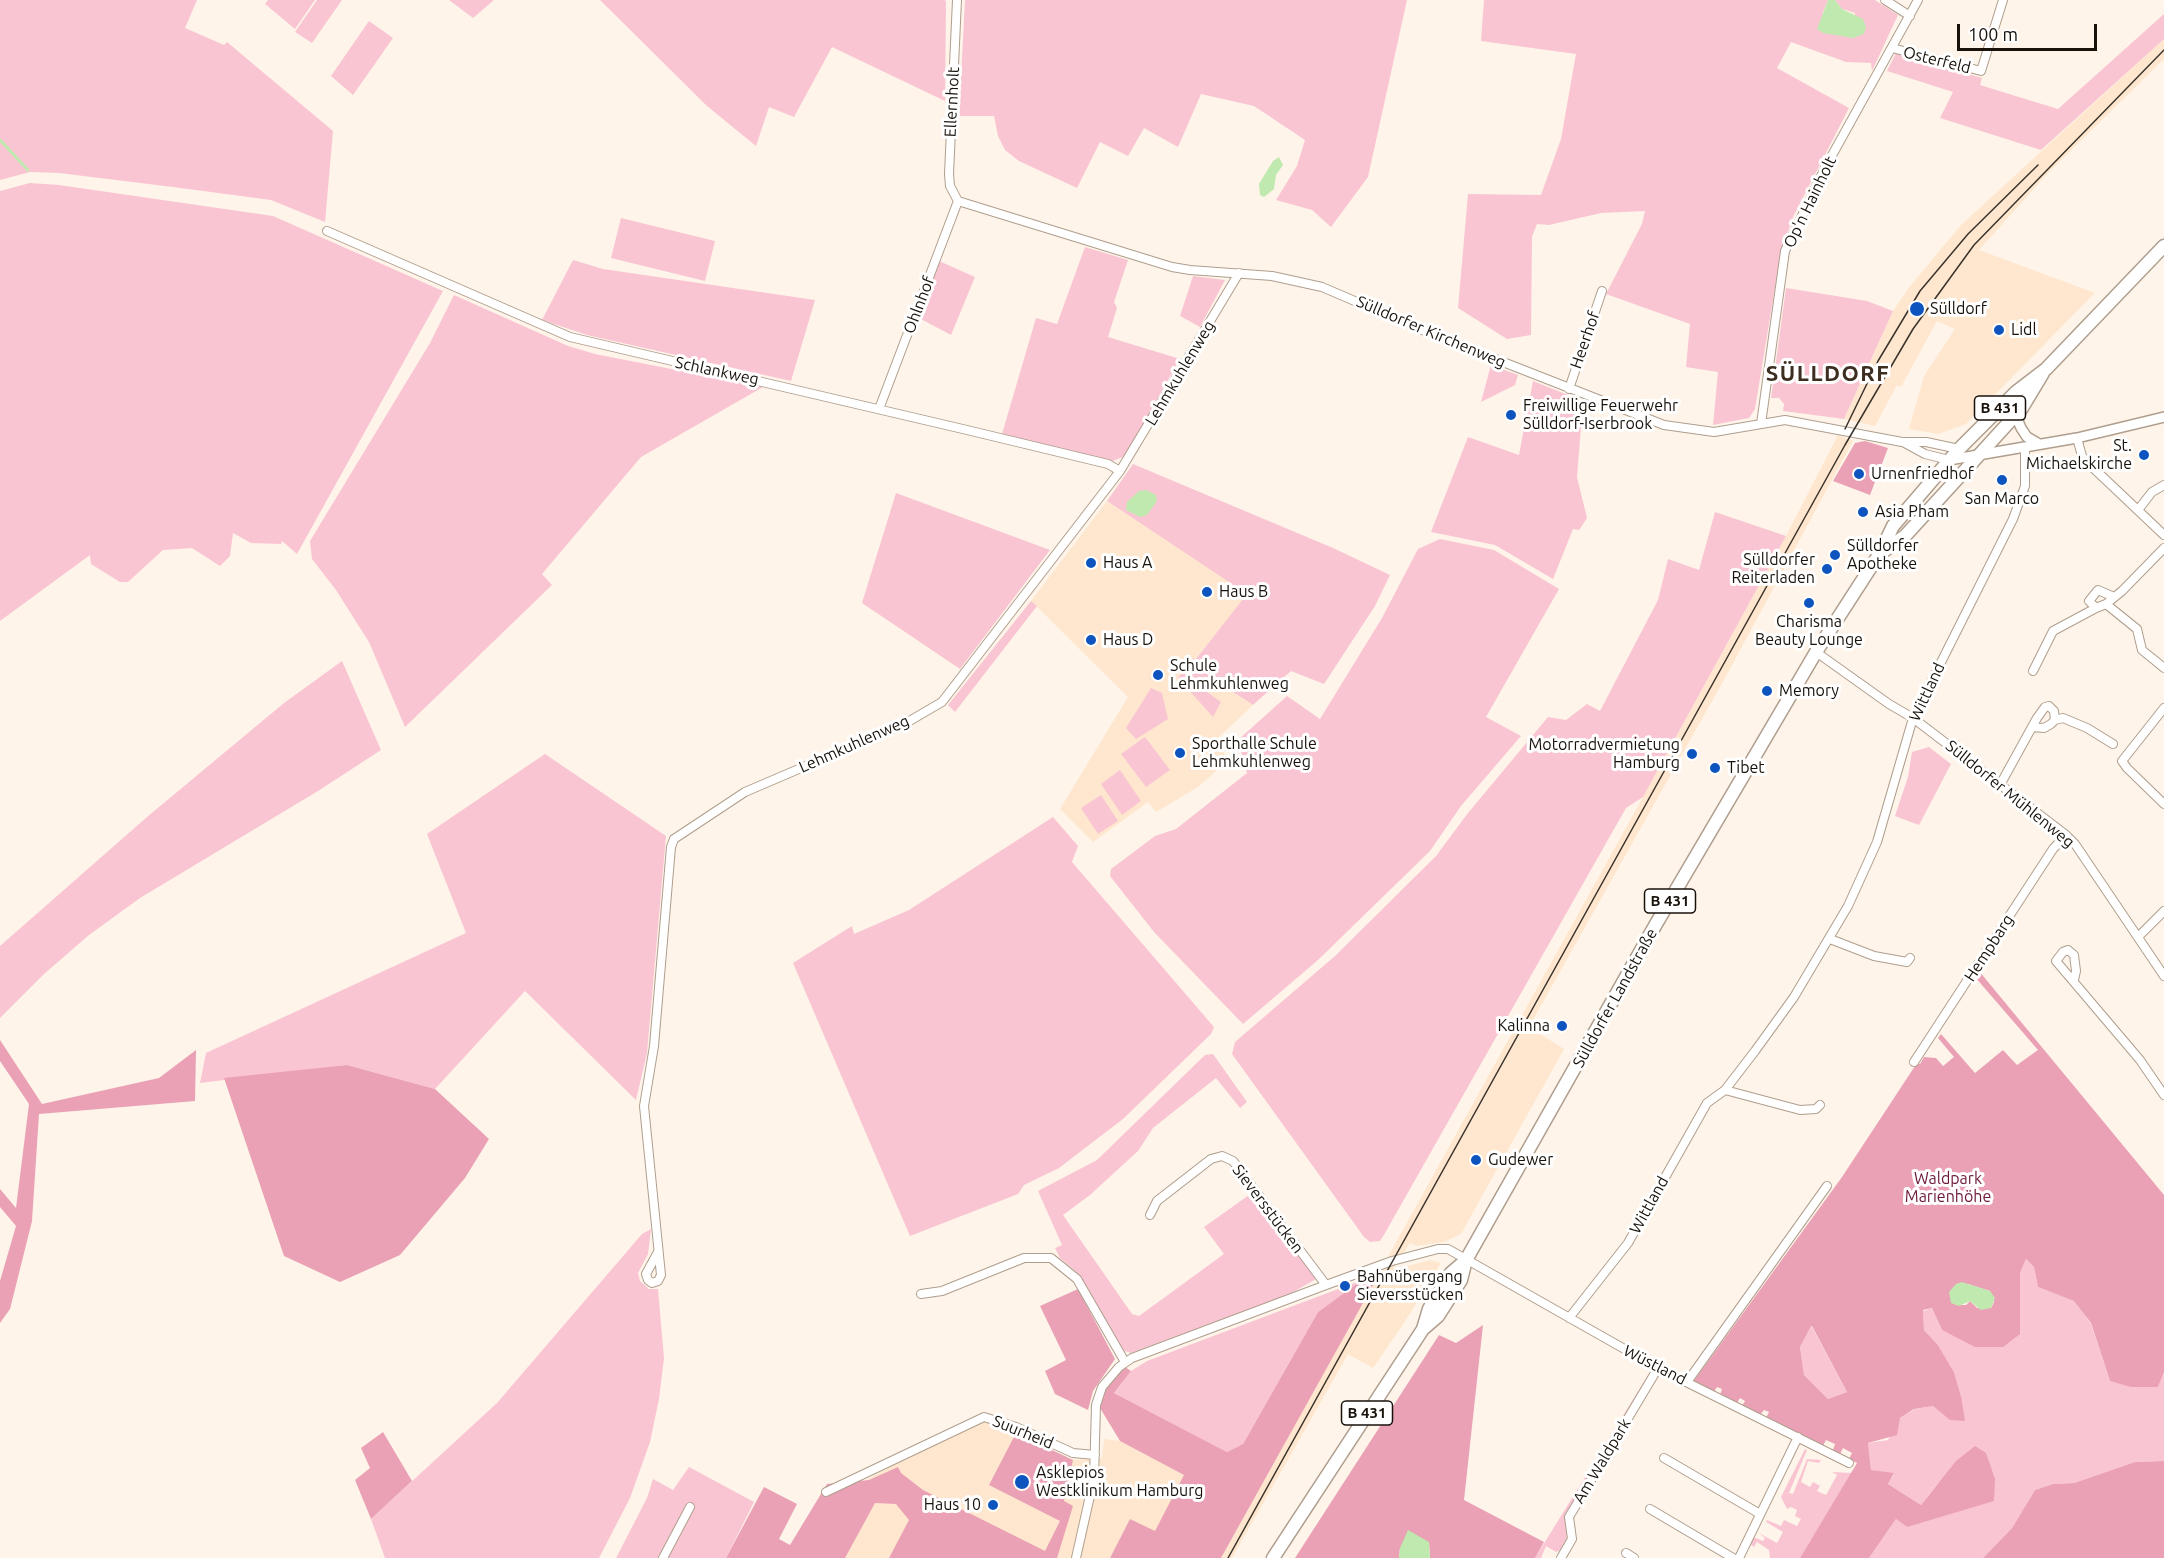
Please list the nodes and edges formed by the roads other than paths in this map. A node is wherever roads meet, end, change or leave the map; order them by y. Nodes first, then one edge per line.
1 (957, 0) edge
2 (1885, 0) edge
3 (1918, 0) edge
4 (2003, 0) edge
5 (1910, 16) junction
6 (1892, 48) junction
7 (958, 201) junction
8 (327, 231) dead end
9 (2164, 246) edge
10 (1239, 273) junction
11 (1602, 291) dead end
12 (2044, 372) junction
13 (1569, 389) junction
14 (2022, 408) junction
15 (879, 409) junction
16 (2164, 417) edge
17 (1761, 423) junction
18 (2077, 438) junction
19 (1902, 442) junction
20 (2039, 444) junction
21 (2025, 447) junction
22 (1959, 449) junction
23 (1979, 454) junction
24 (1949, 460) junction
25 (1120, 471) junction
26 (2164, 485) edge
27 (2138, 510) junction
28 (2164, 535) edge
29 (2164, 549) edge
30 (1880, 554) junction
31 (2114, 597) junction
32 (2106, 604) junction
33 (2096, 608) junction
34 (1816, 652) junction
35 (2164, 668) edge
36 (2033, 671) dead end
37 (2164, 708) edge
38 (1913, 718) junction
39 (2055, 720) junction
40 (2032, 727) junction
41 (2113, 744) dead end
42 (2000, 785) junction
43 (2164, 804) edge
44 (2066, 835) junction
45 (2164, 911) edge
46 (2138, 938) junction
47 (1830, 939) junction
48 (1910, 958) dead end
49 (2164, 976) edge
50 (2073, 980) dead end
51 (1914, 1062) dead end
52 (1725, 1090) junction
53 (2164, 1095) edge
54 (1820, 1105) dead end
55 (1827, 1186) dead end
56 (1150, 1215) dead end
57 (658, 1252) dead end
58 (1466, 1260) junction
59 (1326, 1285) junction
60 (921, 1294) dead end
61 (1569, 1318) junction
62 (1125, 1362) junction
63 (1658, 1368) junction
64 (1687, 1382) junction
65 (1798, 1437) junction
66 (1095, 1455) junction
67 (1664, 1458) dead end
68 (1849, 1463) dead end
69 (826, 1492) dead end
70 (690, 1507) dead end
71 (1650, 1509) dead end
72 (1760, 1514) junction
73 (1626, 1553) dead end
74 (663, 1558) edge
75 (1076, 1558) edge
76 (1273, 1558) edge
77 (1561, 1558) edge
78 (1634, 1558) edge
79 (1733, 1558) edge
80 (1739, 1558) edge

1 - 7 street, Ellernholt
2 - 5 street
3 - 5 street, Op'n Hainholt
4 - 6 street, Osterfeld
5 - 6 street, Op'n Hainholt
6 - 17 street, Op'n Hainholt
7 - 10 street, Sülldorfer Kirchenweg
7 - 15 street, Ohlnhof
8 - 15 street, Schlankweg
9 - 12 main road, Sülldorfer Landstraße / B 431
10 - 13 street, Sülldorfer Kirchenweg
10 - 25 street, Lehmkuhlenweg
11 - 13 street, Heerhof
12 - 14 main road, Sülldorfer Landstraße / B 431
12 - 22 main road, Sülldorfer Landstraße / B 431
13 - 17 street, Sülldorfer Kirchenweg
14 - 20 street
14 - 23 main road, Sülldorfer Landstraße / B 431
15 - 25 street, Schlankweg
16 - 18 street, Sülldorfer Kirchenweg
17 - 19 street, Sülldorfer Kirchenweg
18 - 20 street, Sülldorfer Kirchenweg
18 - 27 street
19 - 22 street, Sülldorfer Kirchenweg
19 - 24 street, Sülldorfer Kirchenweg
20 - 21 street, Sülldorfer Kirchenweg
21 - 23 street, Sülldorfer Kirchenweg
21 - 38 street, Wittland
22 - 23 street, Sülldorfer Kirchenweg
22 - 24 main road, Sülldorfer Landstraße / B 431
23 - 24 street, Sülldorfer Kirchenweg
23 - 30 main road, Sülldorfer Landstraße / B 431
24 - 30 main road, Sülldorfer Landstraße / B 431
25 - 57 street, Lehmkuhlenweg
26 - 27 street
27 - 28 street
29 - 31 street
30 - 34 main road, Sülldorfer Landstraße / B 431
31 - 32 street
31 - 33 street
32 - 33 street
32 - 35 street
33 - 36 street
34 - 38 street, Sülldorfer Mühlenweg
34 - 58 main road, Sülldorfer Landstraße / B 431
37 - 43 street
38 - 42 street, Sülldorfer Mühlenweg
38 - 47 street, Wittland
39 - 40 street
39 - 40 street
39 - 41 street
40 - 42 street
42 - 44 street, Sülldorfer Mühlenweg
44 - 46 street, Sülldorfer Mühlenweg
44 - 51 street, Hempbarg
45 - 46 street
46 - 49 street, Sülldorfer Mühlenweg
47 - 48 street
47 - 52 street, Wittland
50 - 53 street
52 - 54 street
52 - 61 street, Wittland
55 - 64 street
56 - 59 street, Sieversstücken
58 - 59 street
58 - 61 street, Wüstland
58 - 76 main road, Sülldorfer Landstraße / B 431
59 - 62 street
60 - 62 street
61 - 63 street, Wüstland
62 - 66 street
63 - 64 street, Wüstland
63 - 77 street, Am Waldpark
64 - 65 street, Wüstland
65 - 68 street, Wüstland
65 - 72 street
66 - 69 street, Suurheid
66 - 75 street
67 - 72 street
70 - 74 street
71 - 79 street
72 - 80 street
73 - 78 street

